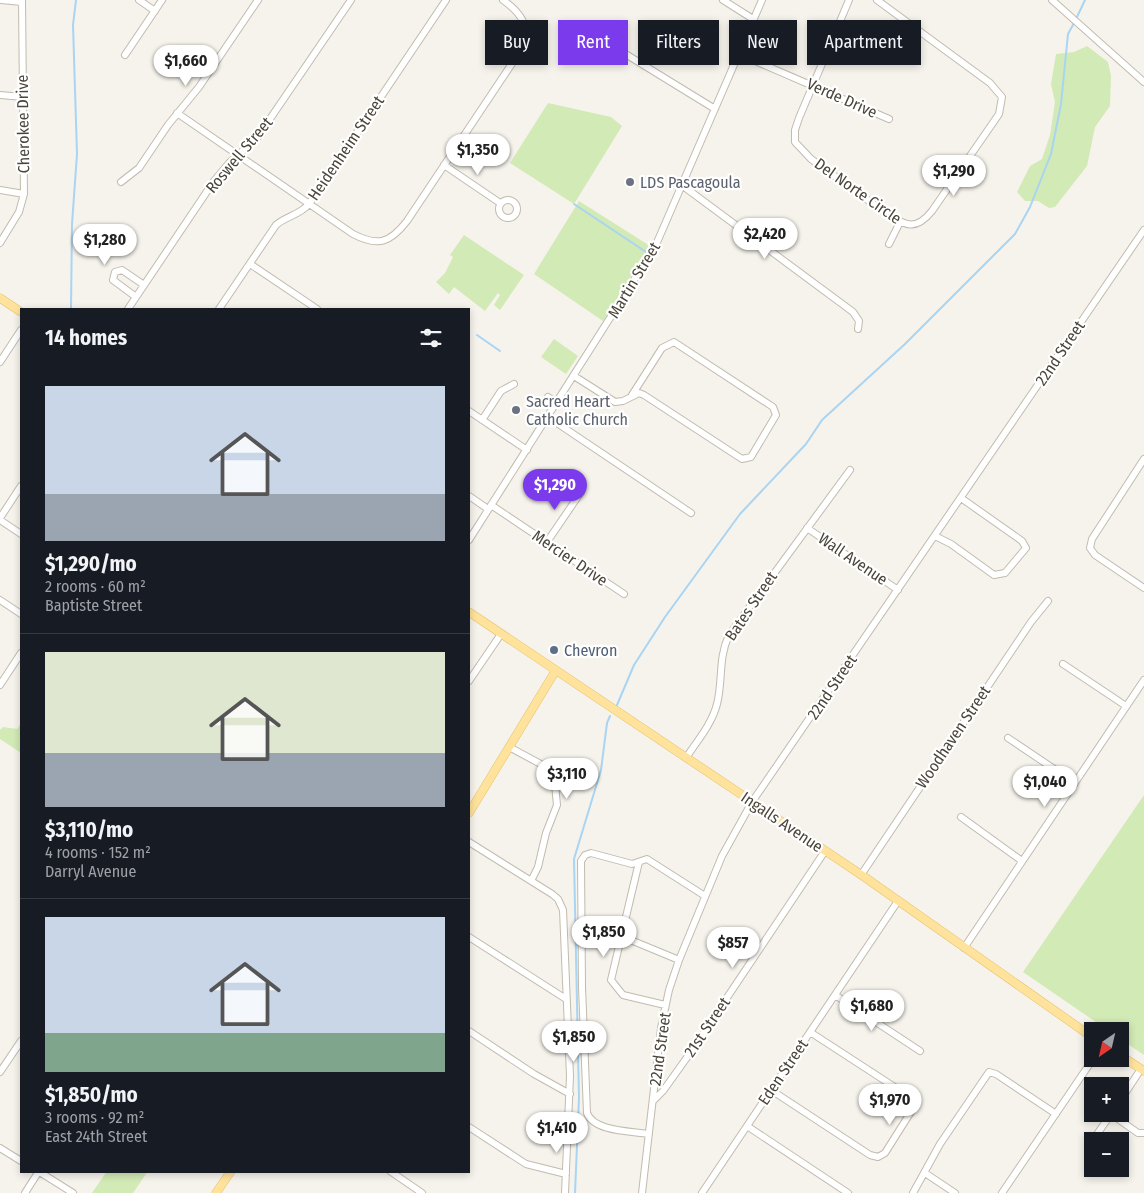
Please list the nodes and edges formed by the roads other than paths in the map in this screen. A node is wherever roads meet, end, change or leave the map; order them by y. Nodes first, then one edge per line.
1 (1, 0) edge
2 (139, 0) edge
3 (162, 0) edge
4 (258, 0) edge
5 (351, 0) edge
6 (446, 0) edge
7 (503, 0) edge
8 (723, 0) edge
9 (762, 0) edge
10 (849, 0) edge
11 (877, 0) edge
12 (892, 0) edge
13 (1052, 0) edge
14 (22, 1) edge
15 (887, 7) junction
16 (154, 11) junction
17 (753, 20) joint
18 (125, 55) dead end
19 (628, 56) edge
20 (734, 65) edge
21 (765, 65) edge
22 (1144, 82) edge
23 (813, 85) junction
24 (0, 95) edge
25 (23, 97) junction
26 (715, 109) junction
27 (177, 113) junction
28 (889, 118) dead end
29 (238, 156) junction
30 (444, 165) junction
31 (121, 182) dead end
32 (682, 186) junction
33 (0, 190) edge
34 (24, 194) junction
35 (500, 203) dead end
36 (309, 204) junction
37 (900, 222) junction
38 (1143, 231) edge
39 (0, 242) edge
40 (889, 244) dead end
41 (250, 264) junction
42 (144, 285) junction
43 (136, 297) junction
44 (0, 298) edge
45 (129, 308) edge
46 (220, 308) edge
47 (314, 308) edge
48 (20, 311) edge
49 (858, 328) dead end
50 (20, 332) edge
51 (0, 362) edge
52 (574, 376) junction
53 (514, 384) dead end
54 (636, 392) junction
55 (548, 397) dead end
56 (557, 403) junction
57 (470, 412) edge
58 (548, 417) junction
59 (482, 420) junction
60 (527, 450) junction
61 (1144, 459) edge
62 (850, 470) dead end
63 (20, 488) edge
64 (581, 492) dead end
65 (470, 497) edge
66 (961, 498) junction
67 (490, 507) junction
68 (691, 513) dead end
69 (0, 519) edge
70 (807, 528) junction
71 (20, 533) edge
72 (935, 536) junction
73 (470, 538) edge
74 (547, 542) junction
75 (1144, 588) edge
76 (898, 590) junction
77 (624, 594) dead end
78 (0, 600) edge
79 (1048, 601) dead end
80 (20, 613) edge
81 (470, 613) edge
82 (502, 634) junction
83 (20, 654) edge
84 (1063, 664) dead end
85 (556, 670) junction
86 (470, 680) edge
87 (1144, 680) edge
88 (1, 683) edge
89 (1126, 706) junction
90 (1008, 738) dead end
91 (509, 747) junction
92 (686, 758) junction
93 (1075, 783) junction
94 (752, 802) junction
95 (470, 812) edge
96 (961, 817) dead end
97 (470, 843) edge
98 (825, 851) junction
99 (1022, 861) junction
100 (639, 862) junction
101 (861, 875) junction
102 (531, 882) junction
103 (705, 896) junction
104 (898, 901) junction
105 (621, 936) junction
106 (470, 938) edge
107 (964, 948) junction
108 (679, 960) junction
109 (835, 995) junction
110 (566, 999) junction
111 (666, 1005) junction
112 (1084, 1031) edge
113 (470, 1032) edge
114 (810, 1032) junction
115 (20, 1042) edge
116 (920, 1051) dead end
117 (1129, 1061) edge
118 (1087, 1068) edge
119 (1142, 1070) edge
120 (0, 1072) edge
121 (1129, 1088) edge
122 (771, 1090) junction
123 (570, 1094) junction
124 (653, 1101) junction
125 (1056, 1114) junction
126 (1122, 1122) edge
127 (747, 1126) junction
128 (470, 1128) edge
129 (649, 1134) junction
130 (1144, 1134) edge
131 (0, 1148) edge
132 (20, 1160) edge
133 (38, 1173) edge
134 (42, 1173) edge
135 (230, 1173) edge
136 (393, 1173) edge
137 (925, 1173) junction
138 (566, 1174) junction
139 (704, 1192) edge
140 (25, 1193) edge
141 (73, 1193) edge
142 (216, 1193) edge
143 (422, 1193) edge
144 (565, 1193) edge
145 (642, 1193) edge
146 (848, 1193) edge
147 (914, 1193) edge
148 (955, 1193) edge
149 (1002, 1193) edge

1 - 14 street
2 - 16 street
3 - 16 street
4 - 27 street
5 - 29 street, Roswell Street
6 - 36 street, Heidenheim Street
7 - 30 street
8 - 17 street
9 - 17 street, Martin Street
10 - 23 street, Del Norte Circle
11 - 15 street, Del Norte Circle
12 - 15 street
13 - 22 street
14 - 25 street, Cherokee Drive
15 - 37 street, Del Norte Circle
16 - 18 street
19 - 26 street
20 - 26 street, Martin Street
21 - 23 street, Verde Drive
23 - 28 street, Verde Drive
23 - 37 street, Del Norte Circle
24 - 25 street
25 - 34 street, Cherokee Drive
26 - 32 street, Martin Street
27 - 29 street
27 - 31 street
29 - 36 street
29 - 42 street, Roswell Street
30 - 35 street
30 - 36 street
32 - 49 street
32 - 52 street, Martin Street
33 - 34 street
34 - 39 street, Cherokee Drive
36 - 41 street, Heidenheim Street
37 - 40 street
38 - 66 street, 22nd Street
41 - 46 street, Heidenheim Street
41 - 47 street
42 - 43 street, Roswell Street
42 - 43 street
43 - 45 street, Roswell Street
44 - 48 main road
50 - 51 street
52 - 54 street
52 - 56 street, Martin Street
53 - 59 street
54 - 54 street
55 - 56 street
56 - 58 street, Martin Street
57 - 59 street
58 - 60 street, Martin Street
58 - 68 street
59 - 60 street
60 - 67 street, Martin Street
61 - 75 street
62 - 70 street, Bates Street
63 - 69 street
64 - 74 street
65 - 67 street, Mercier Drive
66 - 72 street, 22nd Street
66 - 72 street
67 - 73 street, Martin Street
67 - 74 street, Mercier Drive
69 - 71 street
70 - 76 street, Wall Avenue
70 - 92 street, Bates Street
72 - 76 street, 22nd Street
74 - 77 street, Mercier Drive
76 - 94 street, 22nd Street
78 - 80 street
79 - 101 street, Woodhaven Street
81 - 82 main road, Ingalls Avenue
82 - 85 main road, Ingalls Avenue
82 - 86 street
83 - 88 street
84 - 89 street
85 - 91 main road
85 - 92 main road, Ingalls Avenue
87 - 89 street
89 - 93 street
90 - 93 street
91 - 95 main road
91 - 102 street
92 - 94 main road, Ingalls Avenue
93 - 99 street
94 - 98 main road, Ingalls Avenue
94 - 103 street, 22nd Street
96 - 99 street
97 - 102 street
98 - 101 main road, Ingalls Avenue
98 - 124 street, 21st Street
99 - 107 street
100 - 103 street
100 - 105 street
100 - 129 street
101 - 104 main road, Ingalls Avenue
102 - 110 street
103 - 108 street, 22nd Street
104 - 107 main road, Ingalls Avenue
104 - 109 street, Eden Street
105 - 108 street
105 - 111 street
106 - 110 street
107 - 112 main road, Ingalls Avenue
108 - 111 street, 22nd Street
109 - 114 street, Eden Street
109 - 116 street
110 - 123 street
111 - 124 street, 22nd Street
113 - 123 street
114 - 122 street, Eden Street
114 - 122 street
115 - 120 street
117 - 119 main road
118 - 125 street
119 - 121 street
122 - 127 street, Eden Street
123 - 138 street
124 - 129 street, 22nd Street
125 - 137 street
125 - 149 street
126 - 130 street
127 - 139 street, Eden Street
127 - 146 street
128 - 138 street
129 - 145 street, 22nd Street
131 - 132 street
133 - 140 street
134 - 141 street
135 - 142 main road
136 - 143 street
137 - 147 street
137 - 148 street
138 - 144 street

